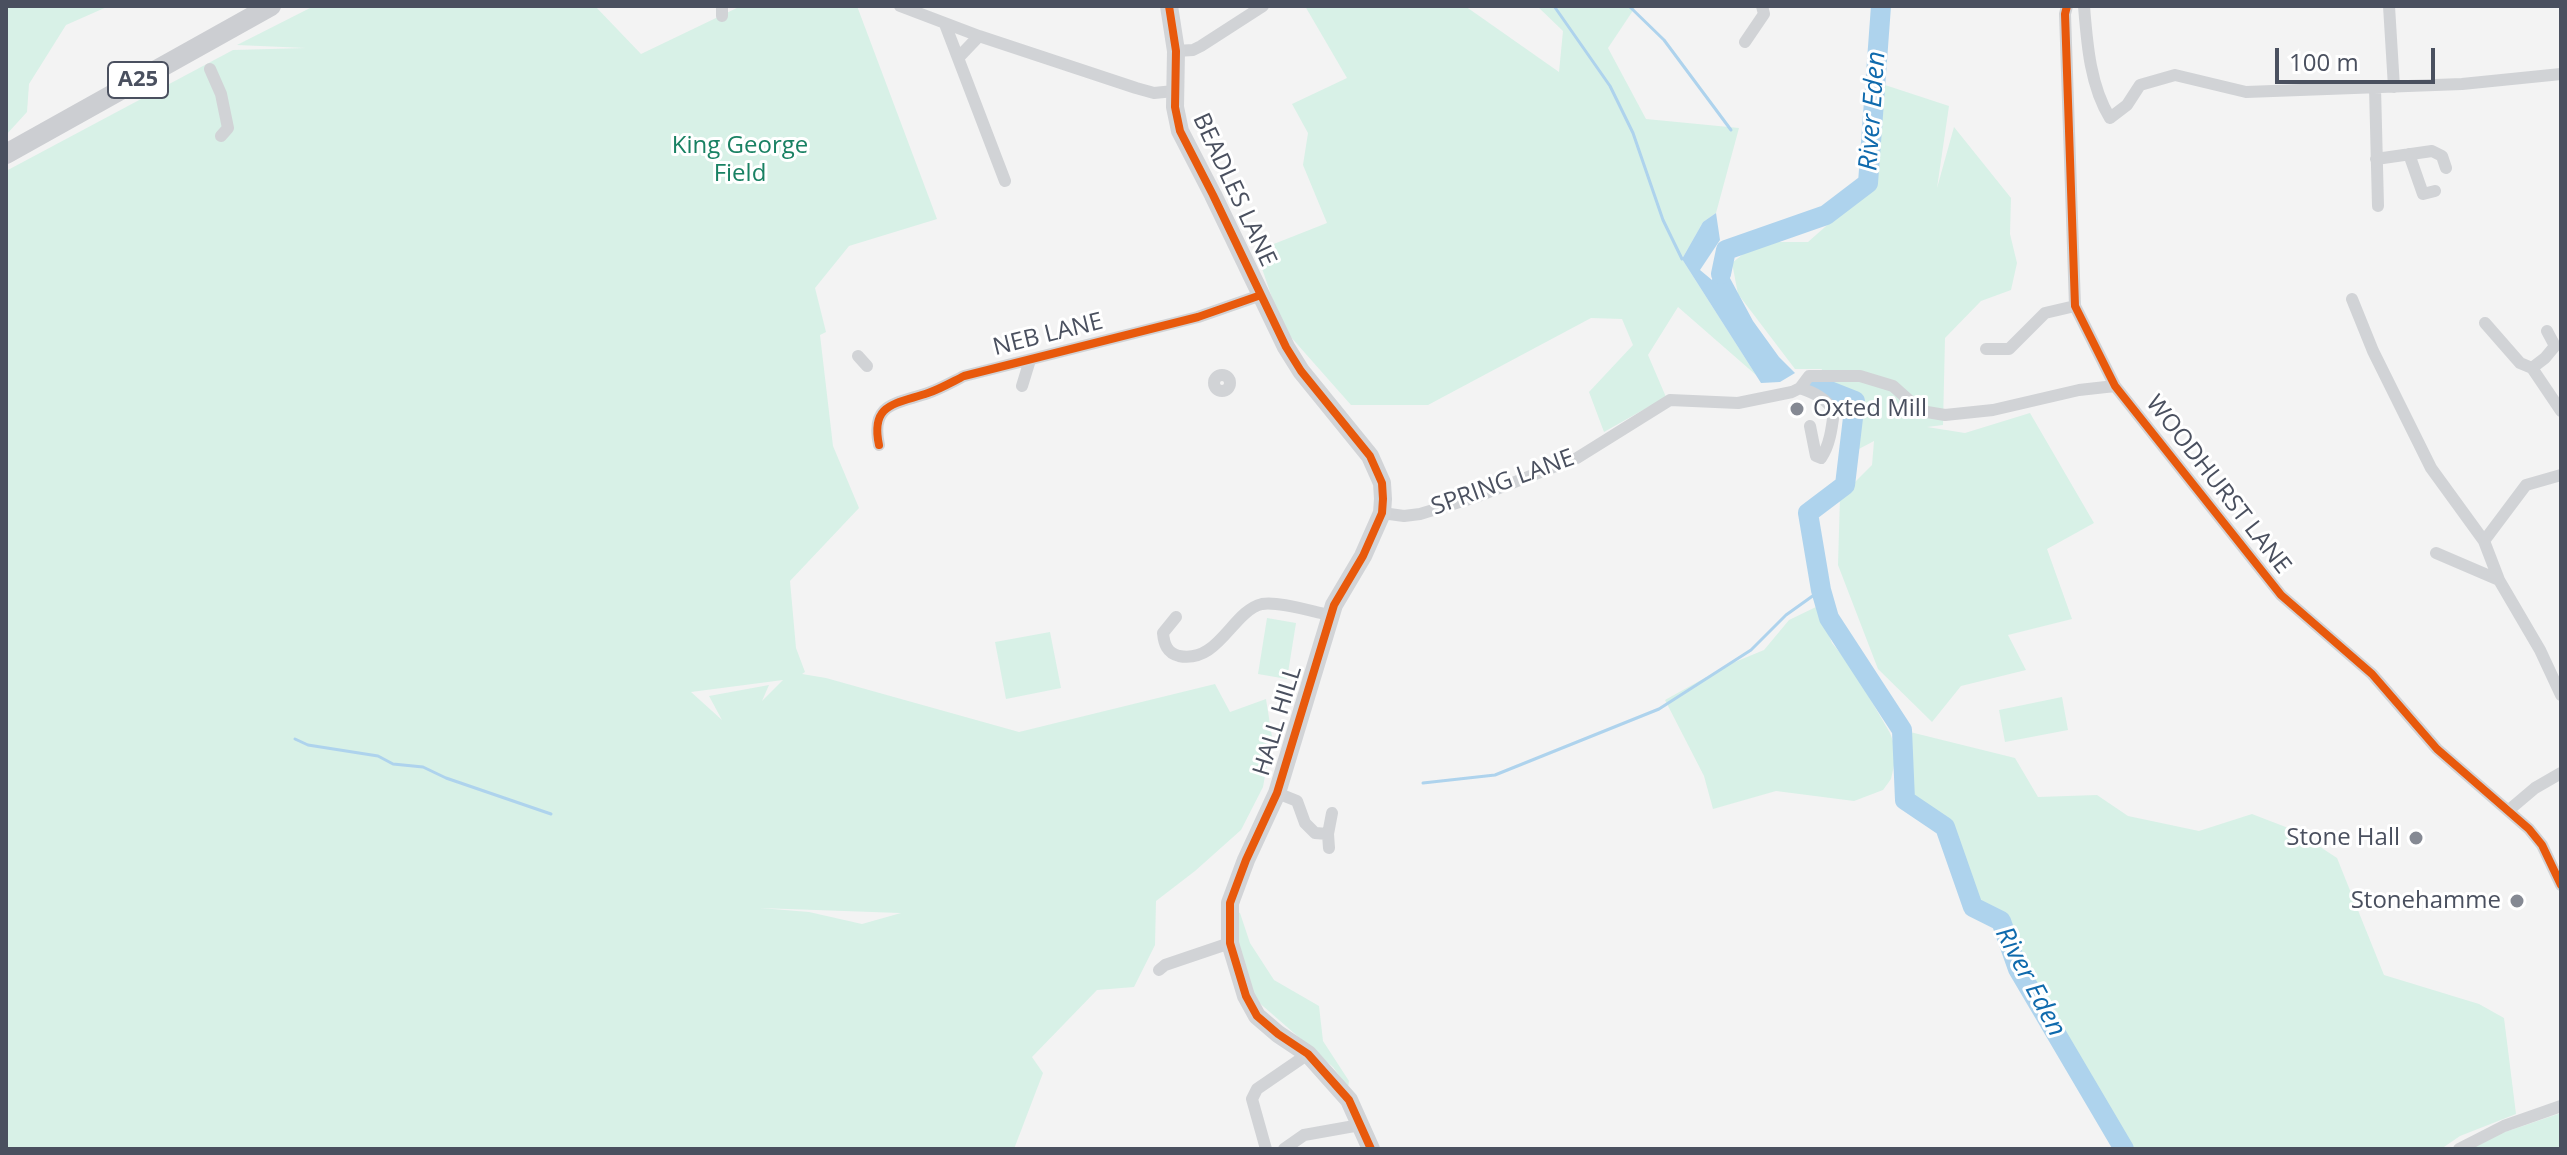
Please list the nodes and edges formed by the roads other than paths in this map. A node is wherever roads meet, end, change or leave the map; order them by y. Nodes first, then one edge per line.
1 (271, 6) edge
2 (900, 6) edge
3 (1169, 6) edge
4 (1263, 6) edge
5 (1762, 6) edge
6 (2067, 6) edge
7 (2084, 6) edge
8 (2389, 6) edge
9 (945, 24) junction
10 (979, 36) junction
11 (1745, 42) dead end
12 (1176, 51) junction
13 (959, 57) junction
14 (210, 69) dead end
15 (2561, 74) edge
16 (2375, 87) junction
17 (2394, 87) junction
18 (1174, 91) junction
19 (221, 136) dead end
20 (6, 154) edge
21 (2409, 154) junction
22 (2376, 159) junction
23 (2446, 168) dead end
24 (1005, 181) dead end
25 (2435, 191) dead end
26 (2378, 206) dead end
27 (1261, 295) junction
28 (2352, 299) dead end
29 (2075, 306) junction
30 (2485, 323) dead end
31 (2547, 331) dead end
32 (2558, 346) edge
33 (1986, 349) dead end
34 (858, 356) dead end
35 (1030, 360) junction
36 (867, 366) dead end
37 (2532, 368) junction
38 (1022, 386) dead end
39 (2115, 386) junction
40 (1800, 388) junction
41 (2561, 411) edge
42 (1810, 426) dead end
43 (879, 445) dead end
44 (2561, 475) edge
45 (1382, 513) junction
46 (2484, 541) junction
47 (2436, 553) dead end
48 (2499, 580) junction
49 (1330, 615) junction
50 (1176, 617) dead end
51 (2561, 695) edge
52 (2561, 773) edge
53 (1277, 793) junction
54 (2509, 810) junction
55 (1332, 813) dead end
56 (2561, 885) edge
57 (1230, 943) junction
58 (1159, 970) dead end
59 (1308, 1054) junction
60 (2561, 1106) edge
61 (1360, 1125) junction
62 (1266, 1149) edge
63 (1284, 1149) edge
64 (1371, 1149) edge
65 (2459, 1149) edge

1 - 20 main road, A25
2 - 9 street
3 - 12 street, BEADLES LANE
4 - 12 street
5 - 11 street
6 - 29 street, WOODHURST LANE
7 - 16 street
8 - 17 street
9 - 10 street
9 - 13 street
10 - 13 street
10 - 18 street
12 - 18 street, BEADLES LANE
13 - 24 street
14 - 19 street
15 - 17 street
16 - 17 street
16 - 22 street
18 - 27 street, BEADLES LANE
21 - 22 street
21 - 23 street
21 - 25 street
22 - 26 street
27 - 35 street, NEB LANE
27 - 45 street, HALL HILL
28 - 46 street
29 - 33 street
29 - 39 street, WOODHURST LANE
30 - 37 street
31 - 32 street
32 - 37 street
34 - 36 street
35 - 38 street
35 - 43 street, NEB LANE
37 - 41 street
39 - 40 street, SPRING LANE
39 - 54 street, WOODHURST LANE
40 - 42 street
40 - 45 street, SPRING LANE
44 - 46 street
45 - 49 street, HALL HILL
46 - 48 street
47 - 48 street
48 - 51 street
49 - 50 street
49 - 53 street, HALL HILL
52 - 54 street
53 - 55 street
53 - 57 street, HALL HILL
54 - 56 street, WOODHURST LANE
57 - 58 street
57 - 59 street, HALL HILL
59 - 61 street, HALL HILL
59 - 62 street
60 - 65 street
61 - 63 street
61 - 64 street, HALL HILL

